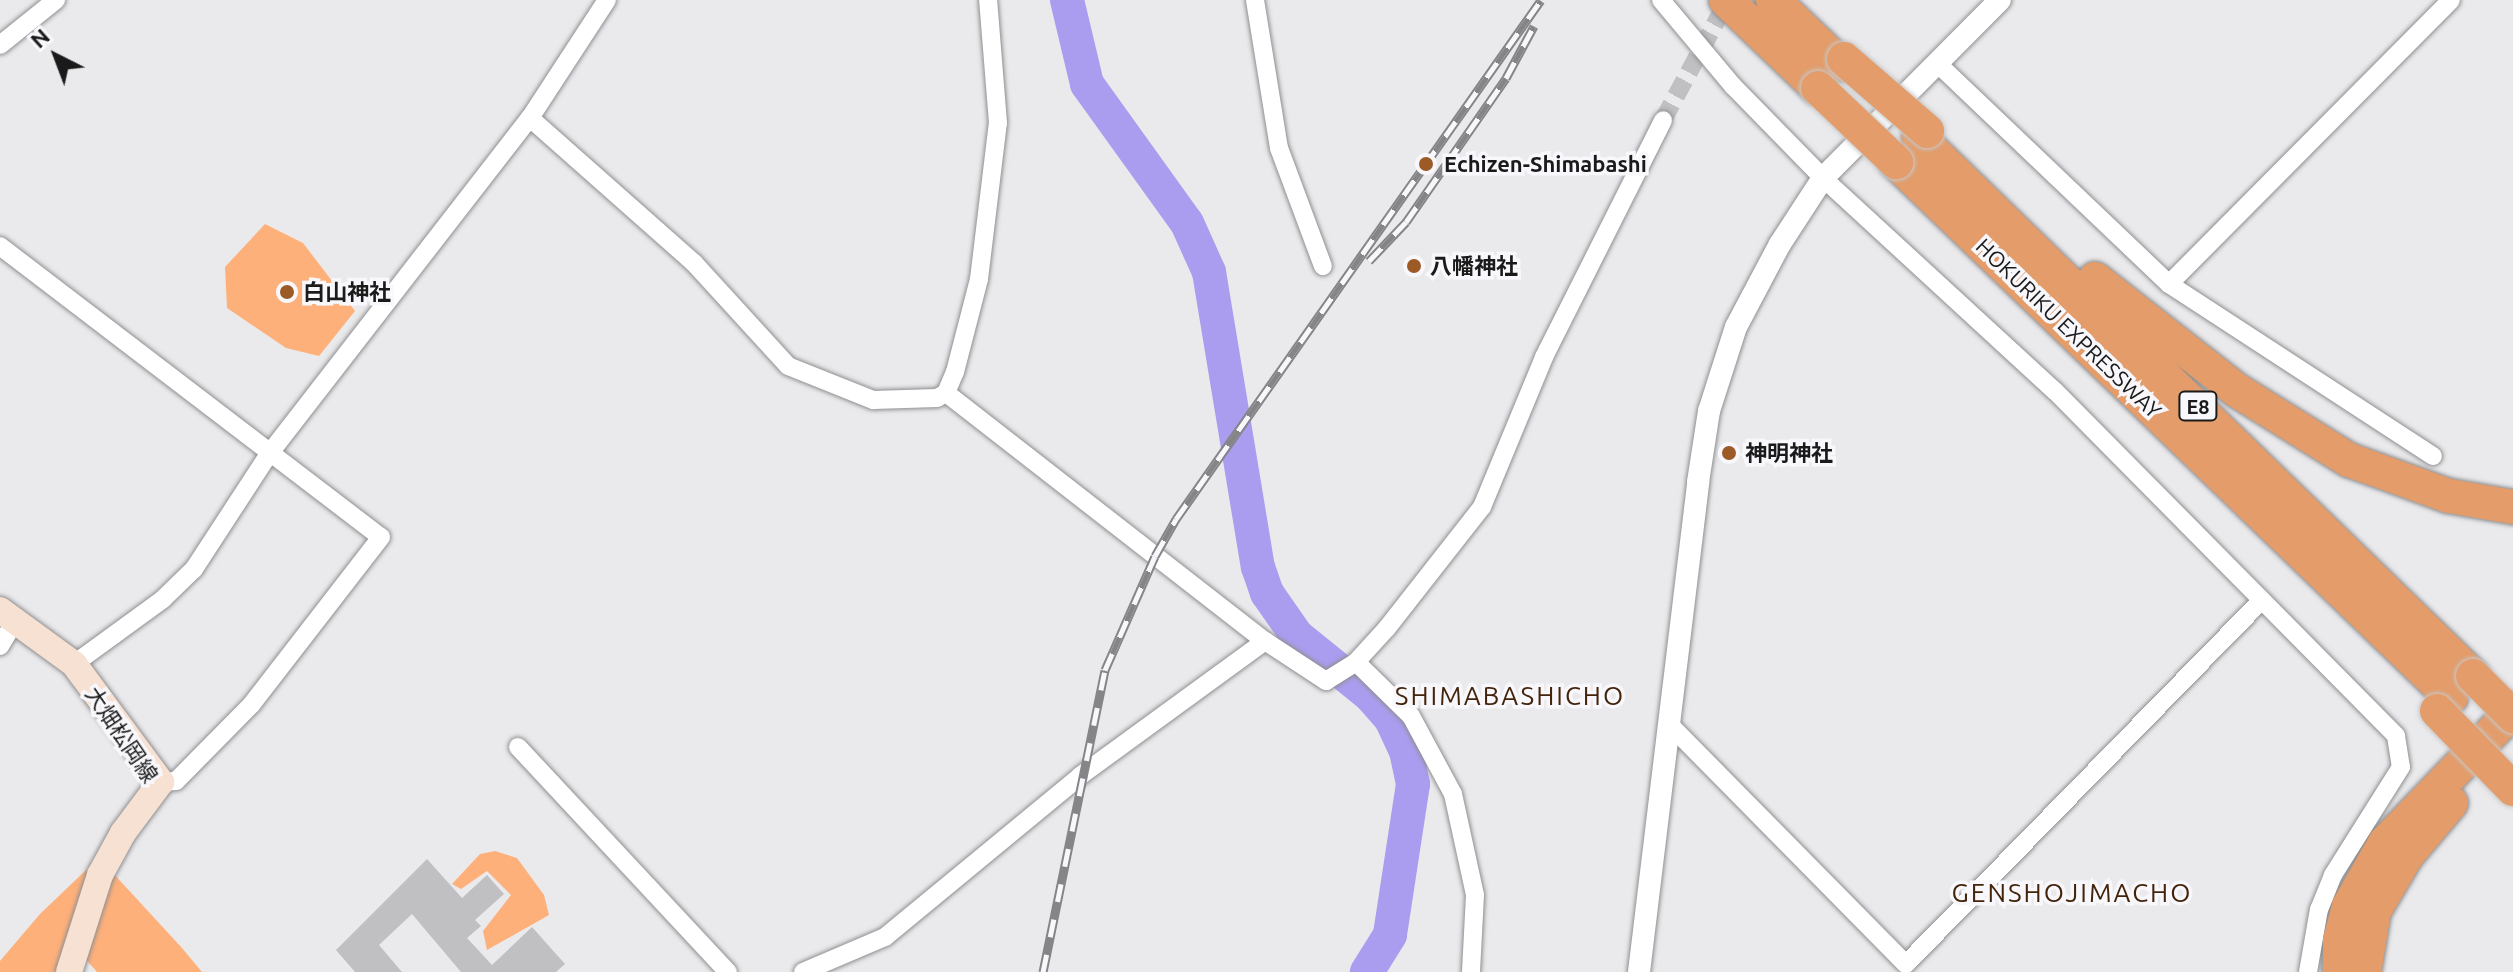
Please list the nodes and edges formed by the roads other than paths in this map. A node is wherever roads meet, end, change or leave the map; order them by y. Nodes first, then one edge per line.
1 (56, 0) edge
2 (607, 0) edge
3 (988, 0) edge
4 (1255, 0) edge
5 (1661, 0) edge
6 (1726, 0) edge
7 (1774, 0) edge
8 (2000, 0) edge
9 (2451, 0) edge
10 (0, 45) edge
11 (1937, 63) junction
12 (1834, 70) junction
13 (530, 118) junction
14 (1663, 120) tunnel mouth
15 (1914, 143) junction
16 (1823, 178) junction
17 (0, 246) edge
18 (1323, 266) dead end
19 (2169, 284) junction
20 (946, 393) junction
21 (269, 454) junction
22 (2433, 456) dead end
23 (2513, 507) edge
24 (2260, 602) junction
25 (8, 615) edge
26 (1265, 641) junction
27 (0, 646) edge
28 (74, 664) junction
29 (1346, 668) junction
30 (2454, 695) junction
31 (2513, 713) edge
32 (1669, 724) junction
33 (2513, 740) edge
34 (518, 747) dead end
35 (2513, 760) edge
36 (161, 782) junction
37 (2513, 789) edge
38 (69, 972) edge
39 (728, 972) edge
40 (803, 972) edge
41 (1471, 972) edge
42 (1639, 972) edge
43 (2308, 972) edge
44 (2340, 972) edge
45 (2364, 972) edge

1 - 10 street
2 - 13 street
3 - 20 street
4 - 18 street
5 - 16 street
6 - 12 highway, HOKURIKU EXPRESSWAY / E8
7 - 12 highway, HOKURIKU EXPRESSWAY / E8
8 - 11 street
9 - 19 street
11 - 16 street
11 - 19 street
12 - 15 highway, HOKURIKU EXPRESSWAY / E8
13 - 20 street
13 - 21 street
14 - 29 street
15 - 23 highway
15 - 30 highway, HOKURIKU EXPRESSWAY / E8
15 - 30 highway, HOKURIKU EXPRESSWAY / E8
16 - 24 street
16 - 32 street
17 - 21 street
19 - 22 street
20 - 26 street
21 - 28 street
21 - 36 street
24 - 32 street
24 - 43 street
25 - 27 street
25 - 28 main road, 大畑松岡線
26 - 29 street
26 - 40 street
28 - 36 main road, 大畑松岡線
29 - 41 street
30 - 31 highway, HOKURIKU EXPRESSWAY / E8, bridge
30 - 35 highway, HOKURIKU EXPRESSWAY / E8
30 - 37 highway, bridge
31 - 44 highway
32 - 42 street
33 - 45 highway
34 - 39 street
36 - 38 main road, 大畑松岡線

